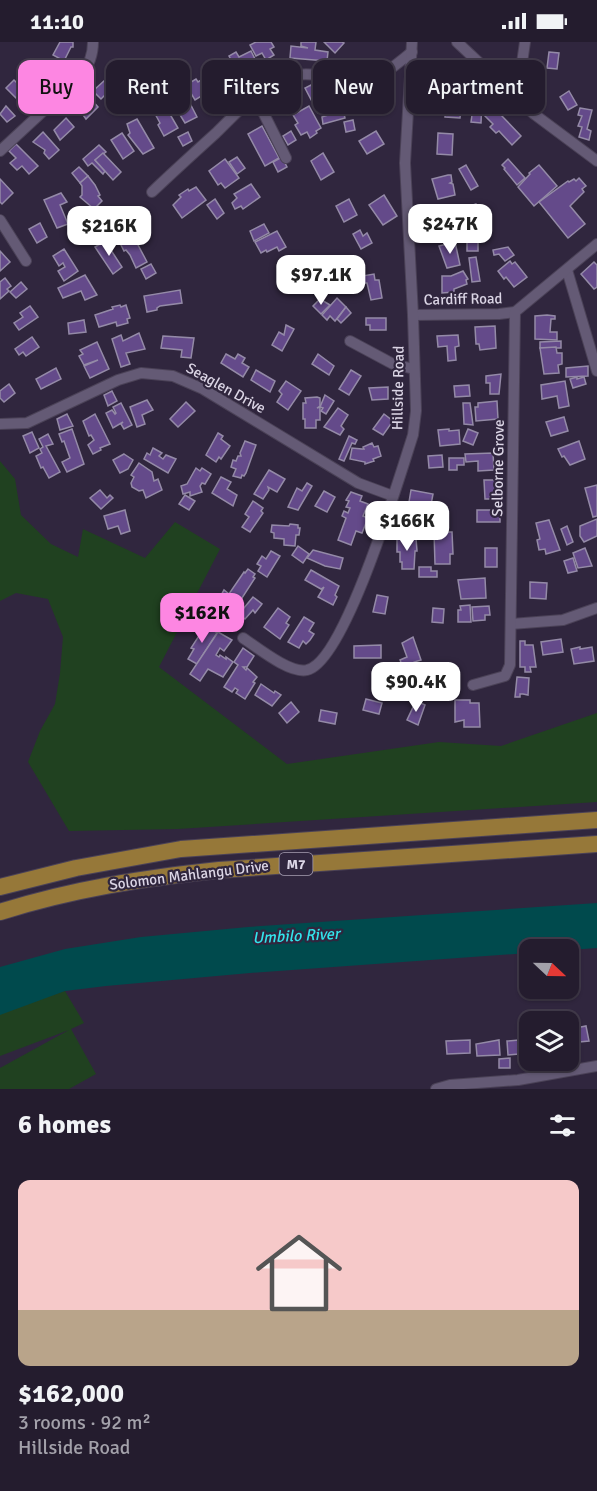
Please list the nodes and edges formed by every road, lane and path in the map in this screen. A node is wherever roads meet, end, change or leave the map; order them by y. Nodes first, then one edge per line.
1 (93, 42) edge
2 (456, 42) edge
3 (525, 42) edge
4 (412, 47) edge
5 (476, 60) edge
6 (522, 60) edge
7 (301, 74) edge
8 (236, 114) edge
9 (264, 114) edge
10 (534, 114) edge
11 (0, 151) edge
12 (286, 158) dead end
13 (597, 161) edge
14 (152, 192) dead end
15 (0, 220) edge
16 (597, 244) edge
17 (26, 261) dead end
18 (567, 270) junction
19 (515, 312) junction
20 (413, 315) junction
21 (350, 341) dead end
22 (414, 369) junction
23 (597, 371) edge
24 (0, 424) edge
25 (393, 496) junction
26 (597, 608) edge
27 (511, 624) junction
28 (243, 638) dead end
29 (473, 685) dead end
30 (597, 820) edge
31 (597, 844) edge
32 (0, 887) edge
33 (0, 912) edge
34 (597, 1066) edge
35 (435, 1089) edge

1 - 11 street
2 - 5 street
3 - 6 street
4 - 7 street
4 - 20 street, Hillside Road
8 - 14 street
9 - 12 street
10 - 13 street
15 - 17 street
16 - 18 street, Cardiff Road
18 - 19 street, Cardiff Road
18 - 23 street
19 - 20 street, Cardiff Road
19 - 27 street, Selborne Grove
20 - 22 street, Hillside Road
21 - 22 street
22 - 25 street, Hillside Road
24 - 25 street, Seaglen Drive
25 - 28 street, Hillside Road
26 - 27 street
27 - 29 street, Selborne Grove
30 - 32 highway, Solomon Mahlangu Drive / M7
31 - 33 highway, Solomon Mahlangu Drive / M7
34 - 35 street

